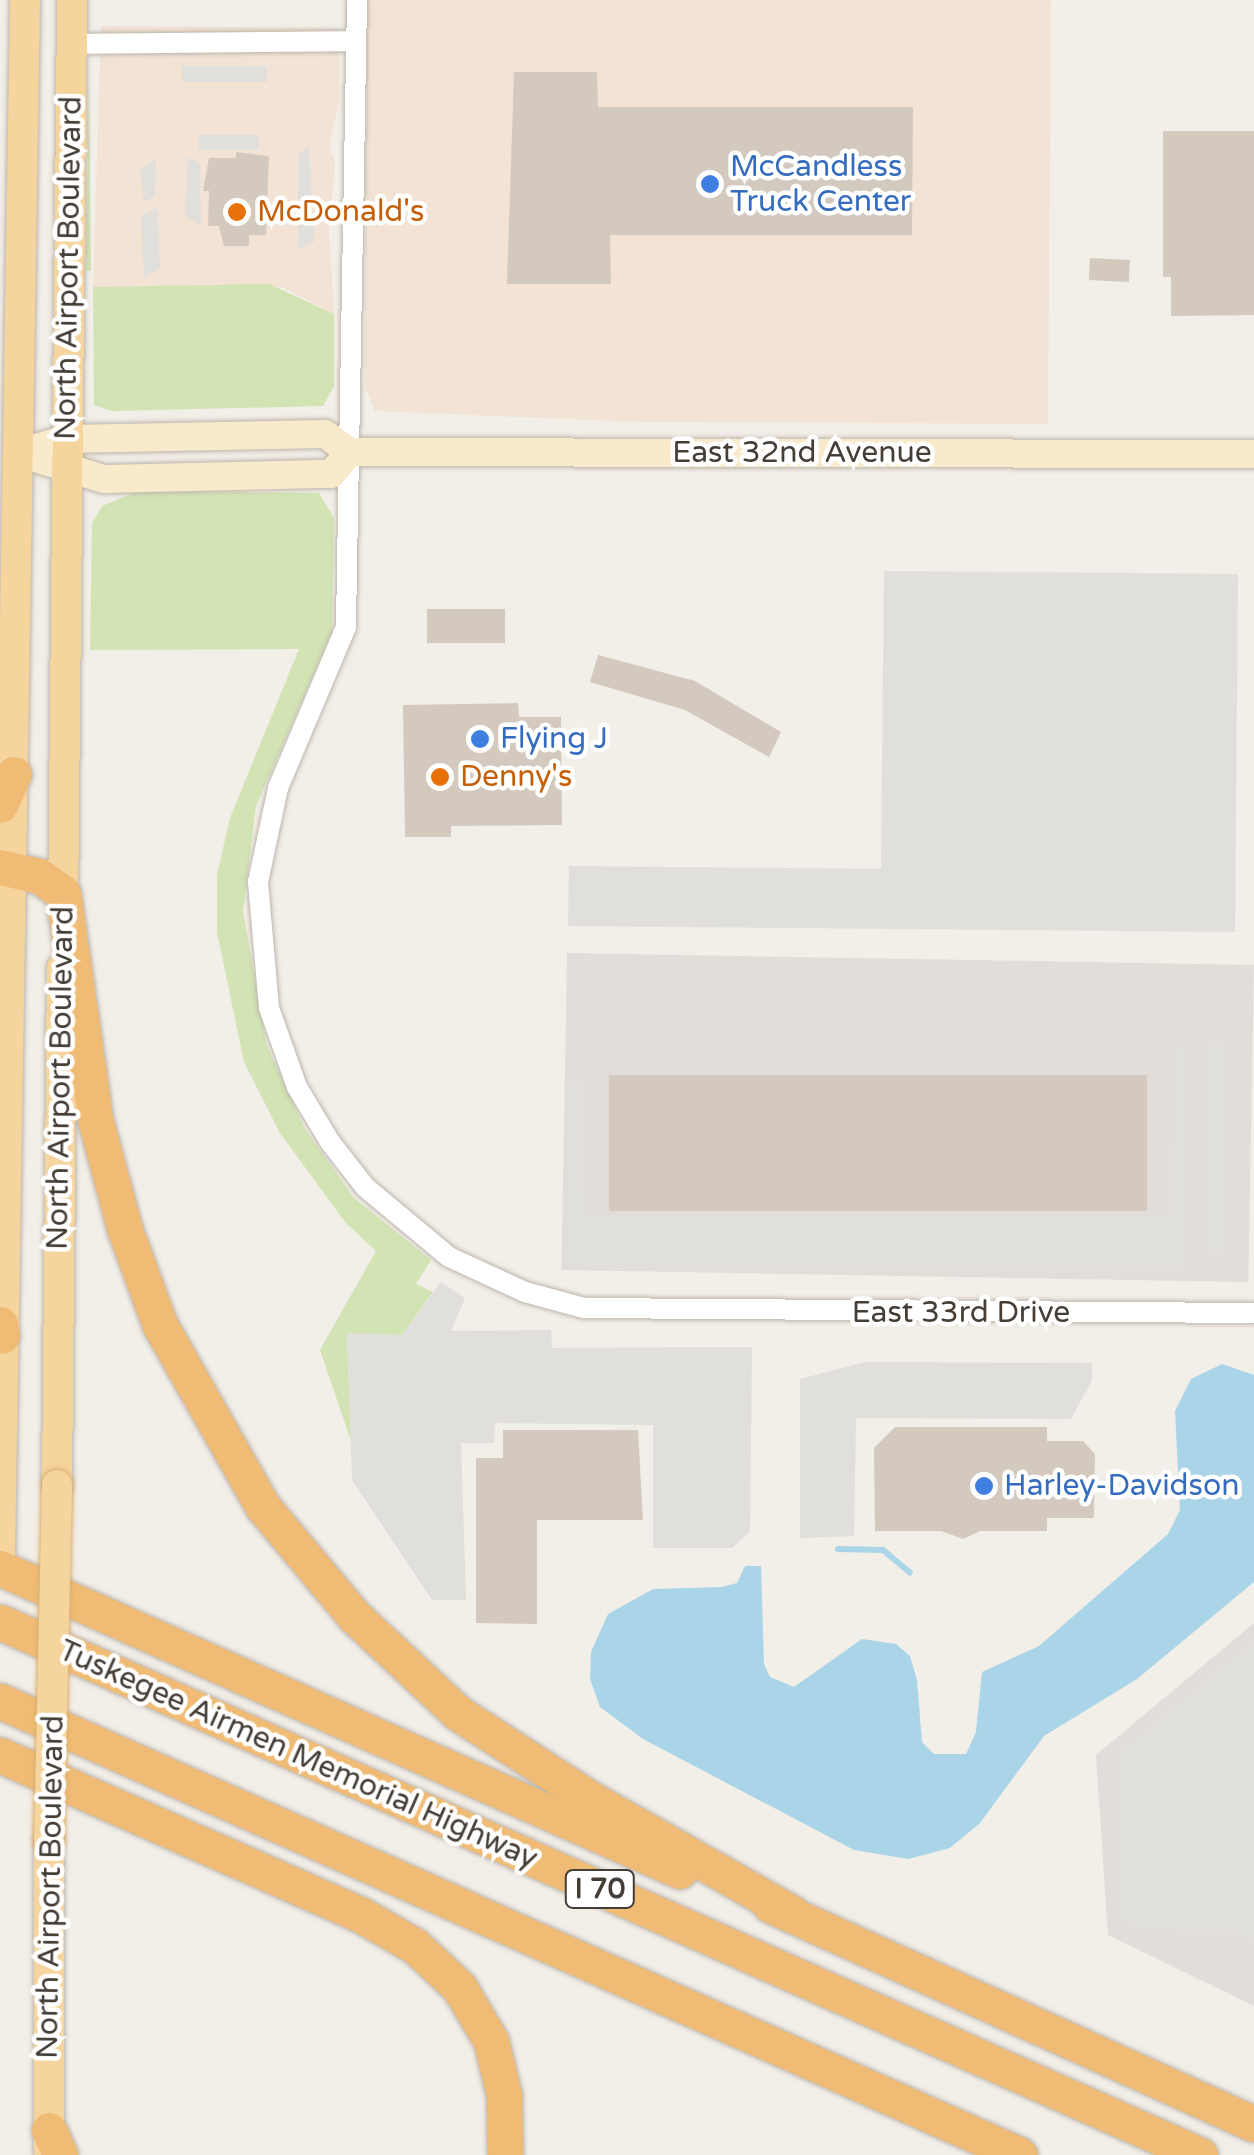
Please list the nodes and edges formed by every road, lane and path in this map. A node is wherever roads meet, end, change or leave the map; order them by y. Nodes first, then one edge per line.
1 (24, 0) edge
2 (72, 0) edge
3 (356, 0) edge
4 (356, 42) junction
5 (72, 44) junction
6 (67, 439) junction
7 (350, 452) junction
8 (10, 453) edge
9 (1254, 454) edge
10 (67, 470) junction
11 (7, 790) edge
12 (6, 867) edge
13 (63, 893) junction
14 (1254, 1313) edge
15 (1, 1330) edge
16 (1, 1484) edge
17 (0, 1559) edge
18 (0, 1568) edge
19 (0, 1622) edge
20 (0, 1702) edge
21 (0, 1754) edge
22 (792, 1913) junction
23 (1254, 2124) edge
24 (53, 2147) edge
25 (504, 2155) edge
26 (1020, 2155) edge
27 (1200, 2155) edge

1 - 8 main road, North Airport Boulevard
2 - 5 main road, North Airport Boulevard
3 - 4 street, East 33rd Drive
4 - 5 street
4 - 7 street, East 33rd Drive
5 - 6 main road, North Airport Boulevard
6 - 7 street, East 32nd Avenue
6 - 8 street, East 32nd Avenue
6 - 10 main road, North Airport Boulevard
7 - 9 street, East 32nd Avenue
7 - 10 street, East 32nd Avenue
7 - 14 street, East 33rd Drive
8 - 10 street, East 32nd Avenue
8 - 11 main road, North Airport Boulevard
10 - 13 main road, North Airport Boulevard
11 - 12 main road, North Airport Boulevard
12 - 13 highway
12 - 15 main road, North Airport Boulevard
13 - 22 highway
13 - 24 main road, North Airport Boulevard, bridge
15 - 16 main road, North Airport Boulevard
16 - 17 main road, North Airport Boulevard
18 - 22 highway
19 - 27 highway, Tuskegee Airmen Memorial Highway / I 70
20 - 26 highway, I 70
21 - 25 highway
22 - 23 highway

